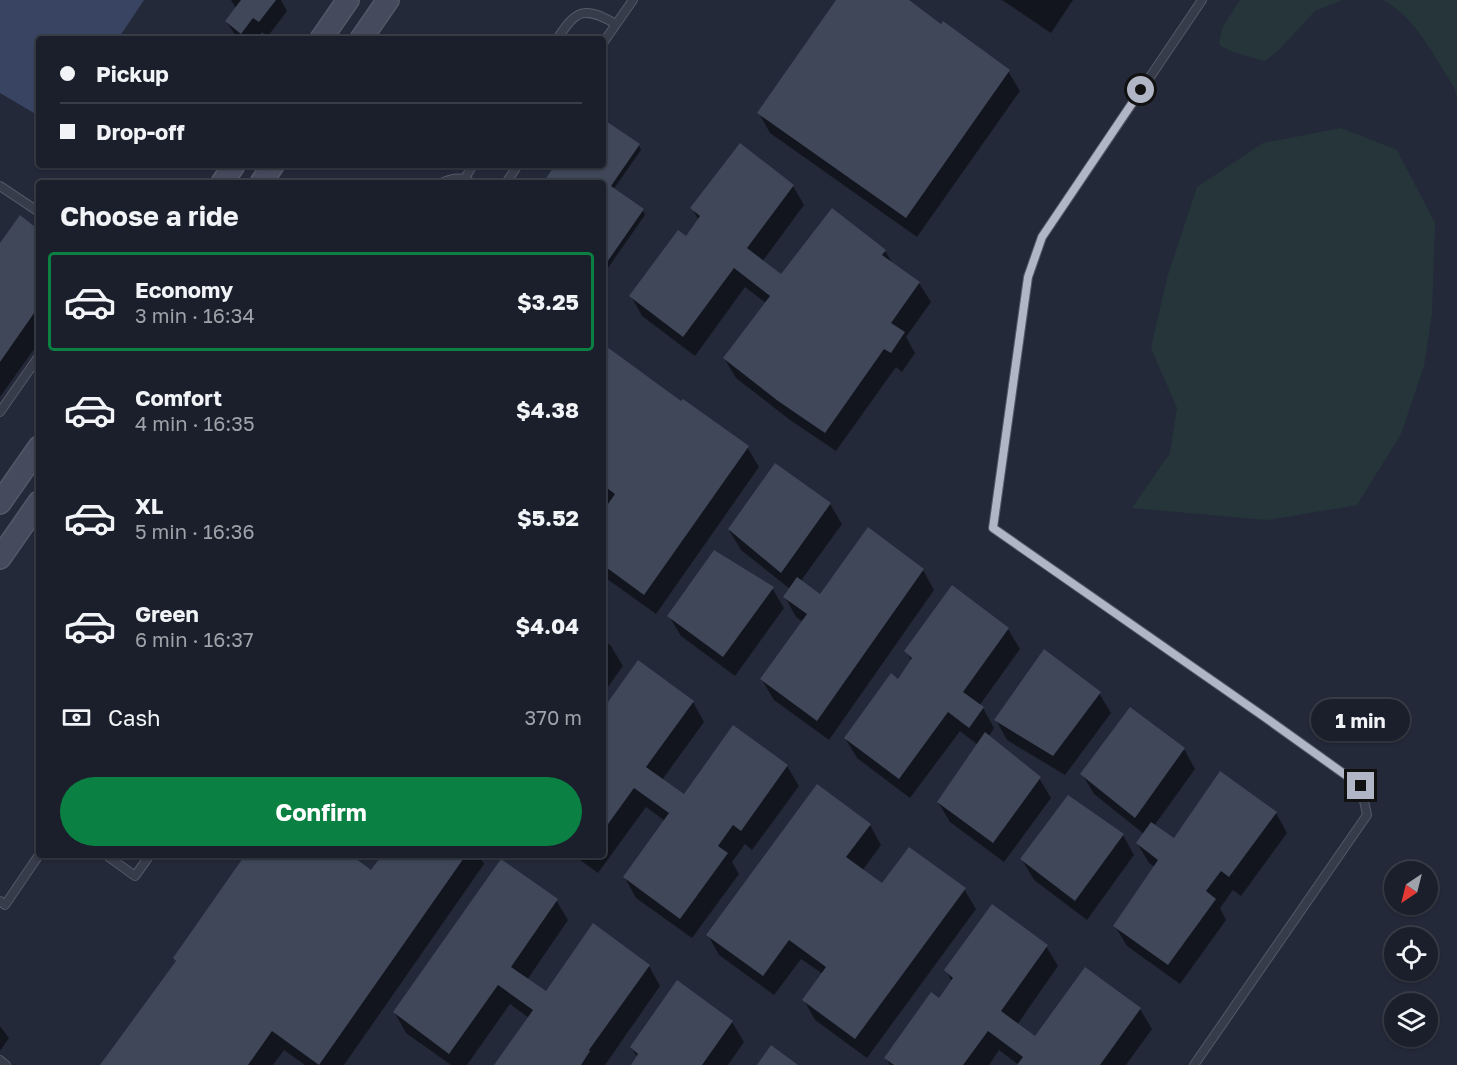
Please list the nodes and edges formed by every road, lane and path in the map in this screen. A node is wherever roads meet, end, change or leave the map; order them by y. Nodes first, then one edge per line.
1 (348, 0) edge
2 (388, 0) edge
3 (633, 0) edge
4 (1202, 0) edge
5 (616, 24) junction
6 (323, 36) edge
7 (363, 36) edge
8 (559, 36) edge
9 (606, 39) edge
10 (448, 180) edge
11 (463, 180) edge
12 (0, 186) edge
13 (36, 210) edge
14 (36, 360) edge
15 (0, 412) edge
16 (36, 451) edge
17 (0, 504) edge
18 (36, 506) edge
19 (0, 558) edge
20 (37, 858) edge
21 (110, 858) edge
22 (148, 858) edge
23 (3, 903) edge
24 (0, 912) edge
25 (0, 1060) edge
26 (6, 1065) edge
27 (1194, 1065) edge

1 - 6 street
2 - 7 street
3 - 5 lane
4 - 27 lane
5 - 8 lane
5 - 9 lane
10 - 11 lane
12 - 13 lane
14 - 15 lane
16 - 17 street
18 - 19 street
20 - 23 lane
21 - 22 lane
23 - 24 lane
25 - 26 lane

